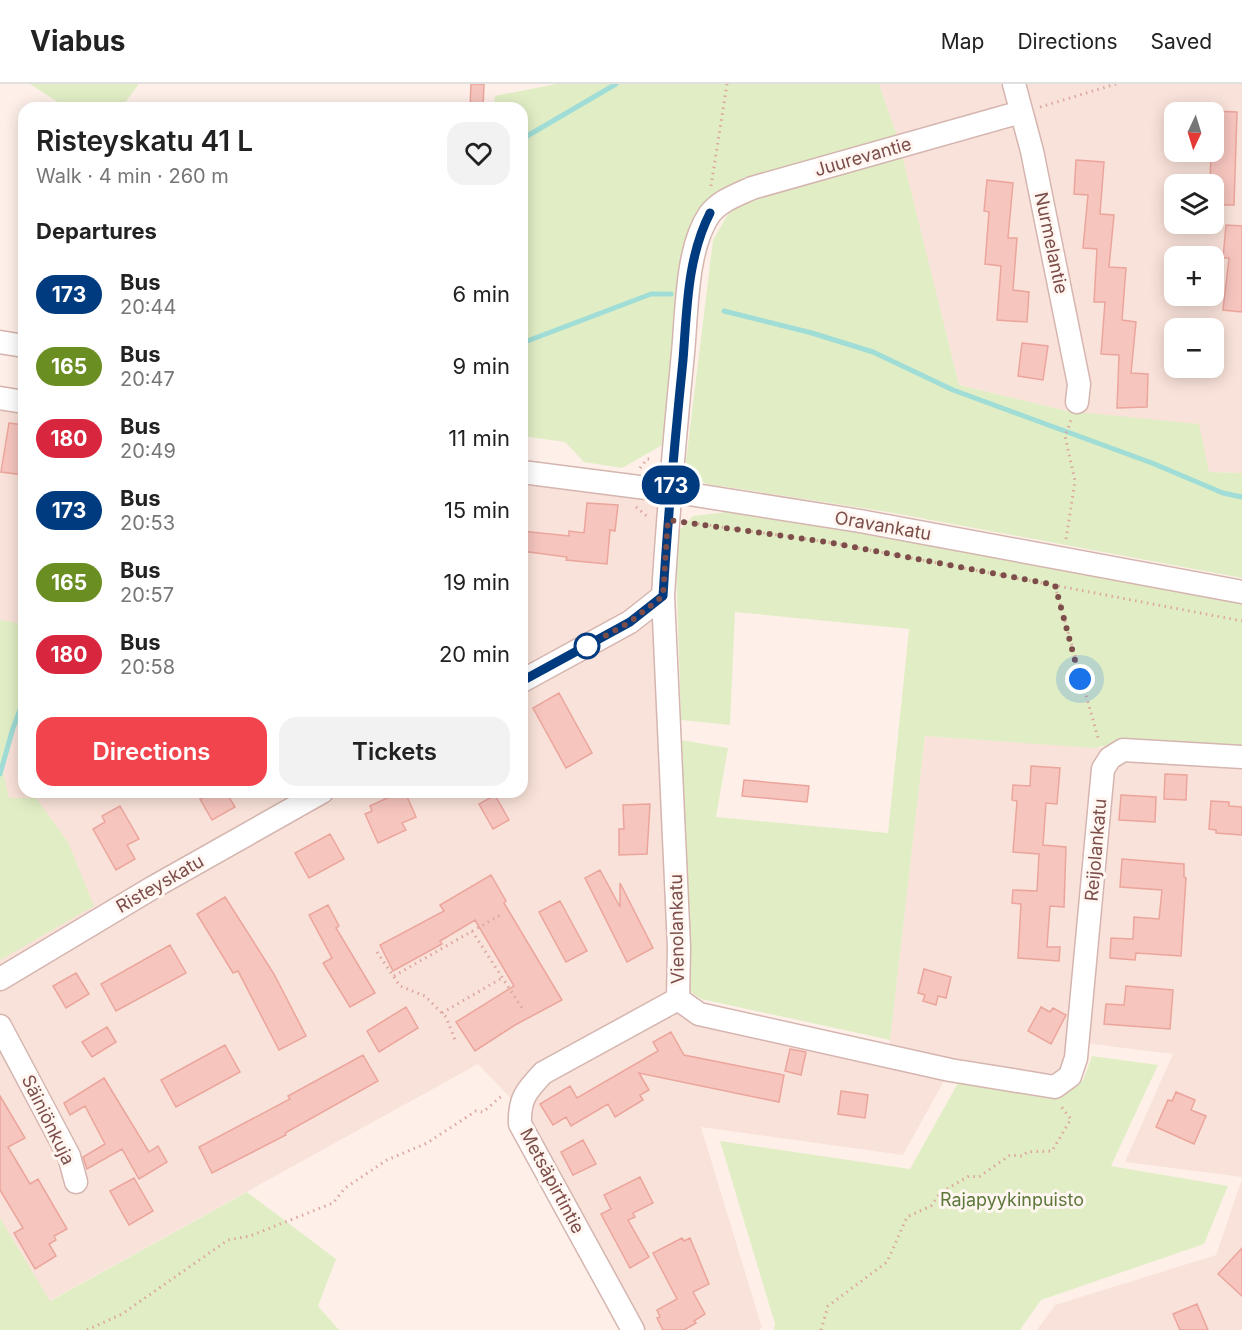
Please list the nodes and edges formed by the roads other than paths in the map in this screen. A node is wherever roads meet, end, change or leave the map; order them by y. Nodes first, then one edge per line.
1 (1014, 84) edge
2 (1022, 112) junction
3 (0, 342) edge
4 (18, 345) edge
5 (0, 398) edge
6 (18, 401) edge
7 (1077, 402) dead end
8 (528, 472) edge
9 (670, 491) junction
10 (1242, 592) edge
11 (663, 596) junction
12 (528, 678) edge
13 (1242, 757) edge
14 (311, 798) edge
15 (0, 979) edge
16 (678, 999) junction
17 (0, 1026) edge
18 (1048, 1086) joint
19 (76, 1182) dead end
20 (633, 1330) edge

1 - 2 street, Nurmelantie
2 - 7 street, Nurmelantie
2 - 9 street, Juurevantie
3 - 4 street
5 - 6 street
8 - 9 street, Oravankatu
9 - 10 street, Oravankatu
9 - 11 street
11 - 12 street
11 - 16 street, Vienolankatu
13 - 18 street, Reijolankatu
14 - 15 street, Risteyskatu
16 - 18 street, Vienolankatu
16 - 20 street, Metsäpirtintie
17 - 19 street, Säiniönkuja

